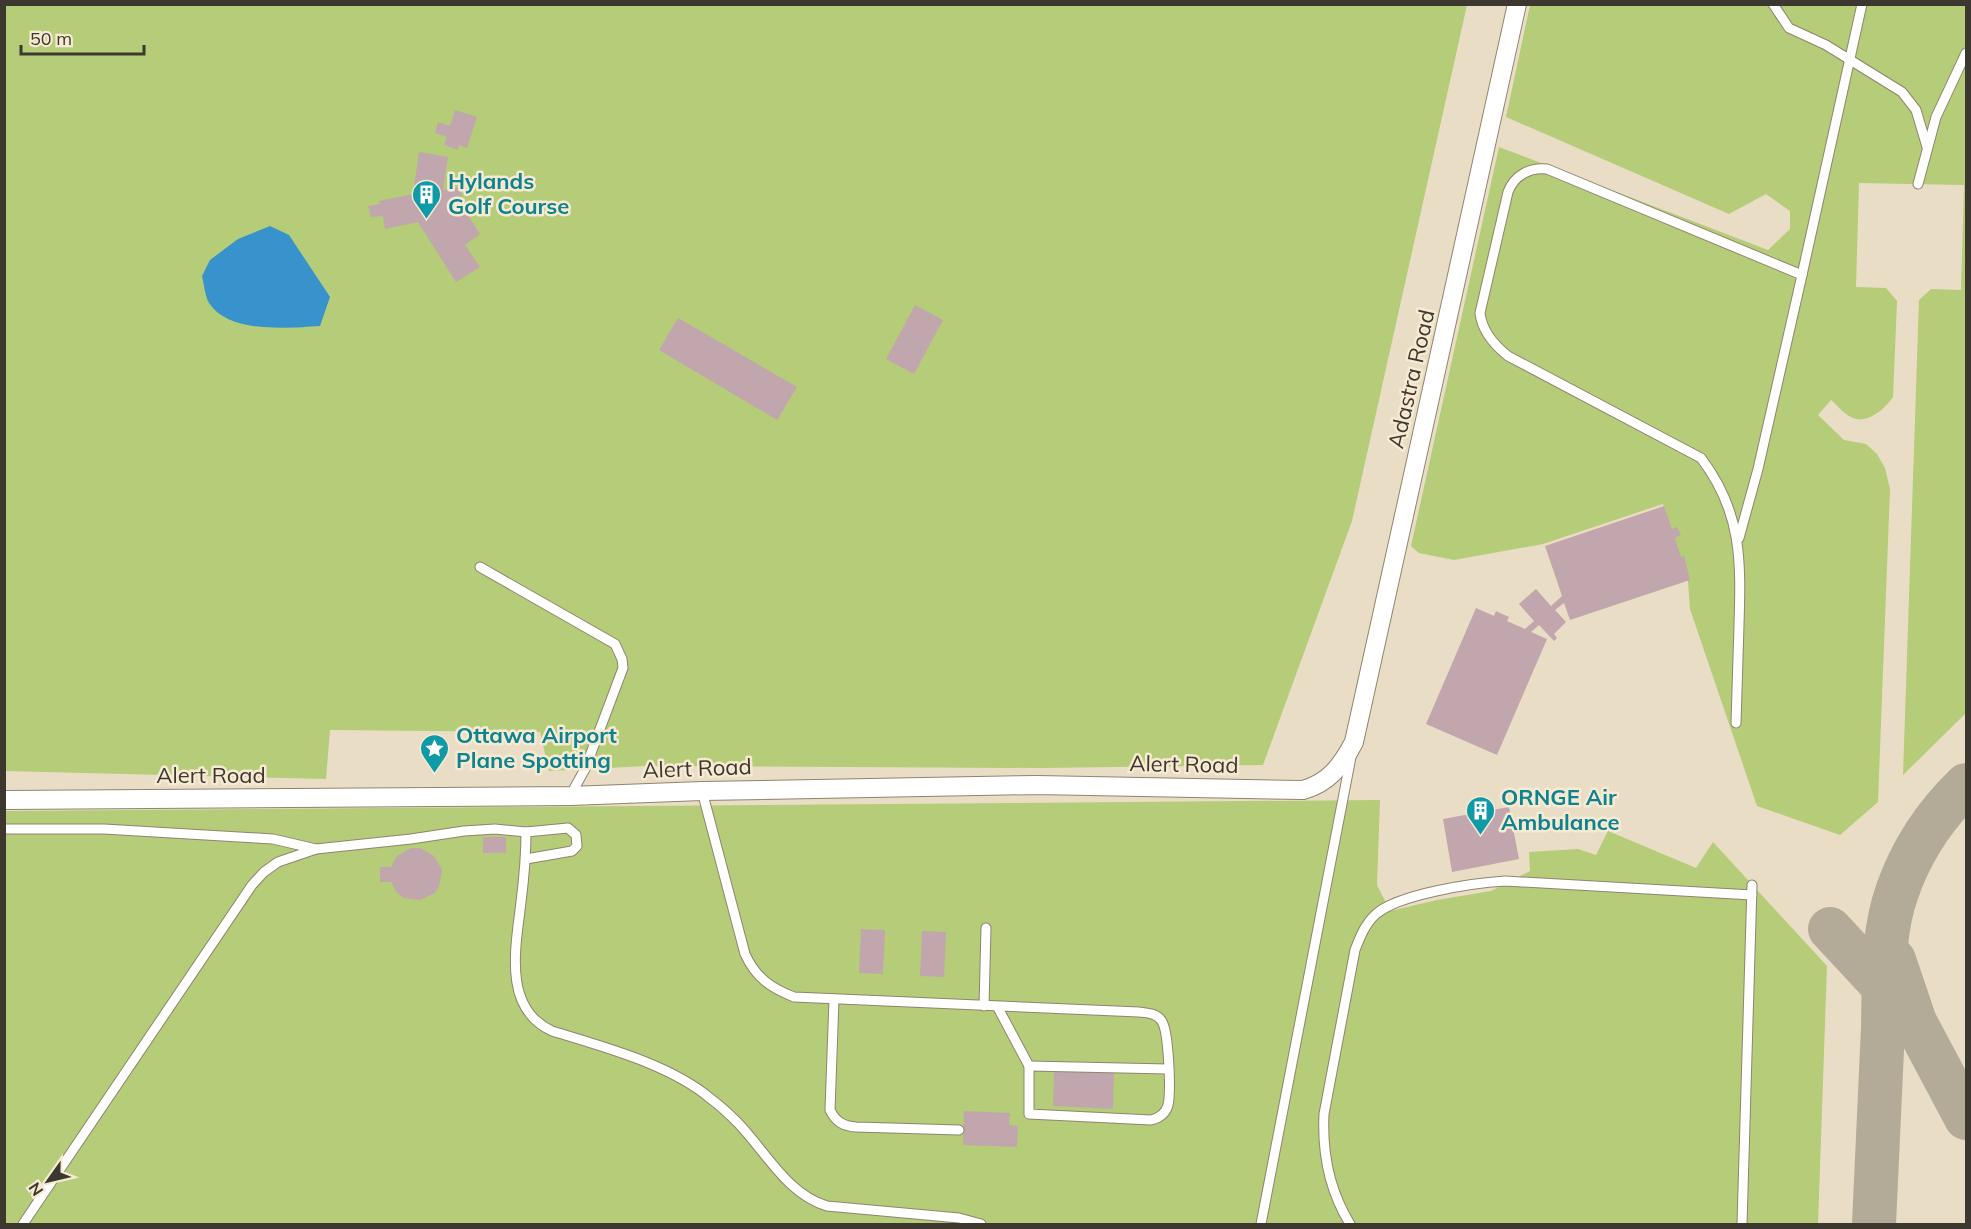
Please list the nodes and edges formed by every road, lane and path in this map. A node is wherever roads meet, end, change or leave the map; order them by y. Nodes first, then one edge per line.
1 (1517, 4) edge
2 (1773, 4) edge
3 (1862, 4) edge
4 (1966, 52) edge
5 (1850, 60) junction
6 (1927, 147) junction
7 (1918, 184) dead end
8 (1802, 275) junction
9 (1738, 540) junction
10 (480, 567) dead end
11 (1736, 723) dead end
12 (1354, 742) junction
13 (1344, 762) joint
14 (702, 791) junction
15 (570, 796) junction
16 (4, 800) edge
17 (4, 829) edge
18 (526, 832) junction
19 (316, 849) junction
20 (526, 858) junction
21 (986, 928) dead end
22 (834, 999) junction
23 (984, 1006) junction
24 (997, 1006) junction
25 (1029, 1066) junction
26 (1168, 1070) junction
27 (959, 1130) dead end
28 (23, 1224) edge
29 (981, 1224) edge
30 (1261, 1224) edge
31 (1350, 1224) edge
32 (1742, 1224) edge

1 - 12 street, Adastra Road
2 - 5 lane
3 - 5 lane
4 - 6 lane
5 - 6 lane
5 - 8 lane
6 - 7 lane
8 - 9 lane
8 - 9 lane
9 - 11 lane
10 - 15 lane
12 - 13 street, Adastra Road
12 - 30 lane
13 - 14 street, Alert Road
14 - 15 street, Alert Road
14 - 22 lane
15 - 16 street, Alert Road
17 - 19 lane
18 - 19 lane
18 - 20 lane
18 - 20 lane
19 - 28 lane
20 - 29 lane
21 - 23 lane
22 - 23 lane
22 - 27 lane
23 - 24 lane
24 - 25 lane
24 - 26 lane
25 - 26 lane
25 - 26 lane
31 - 32 lane

